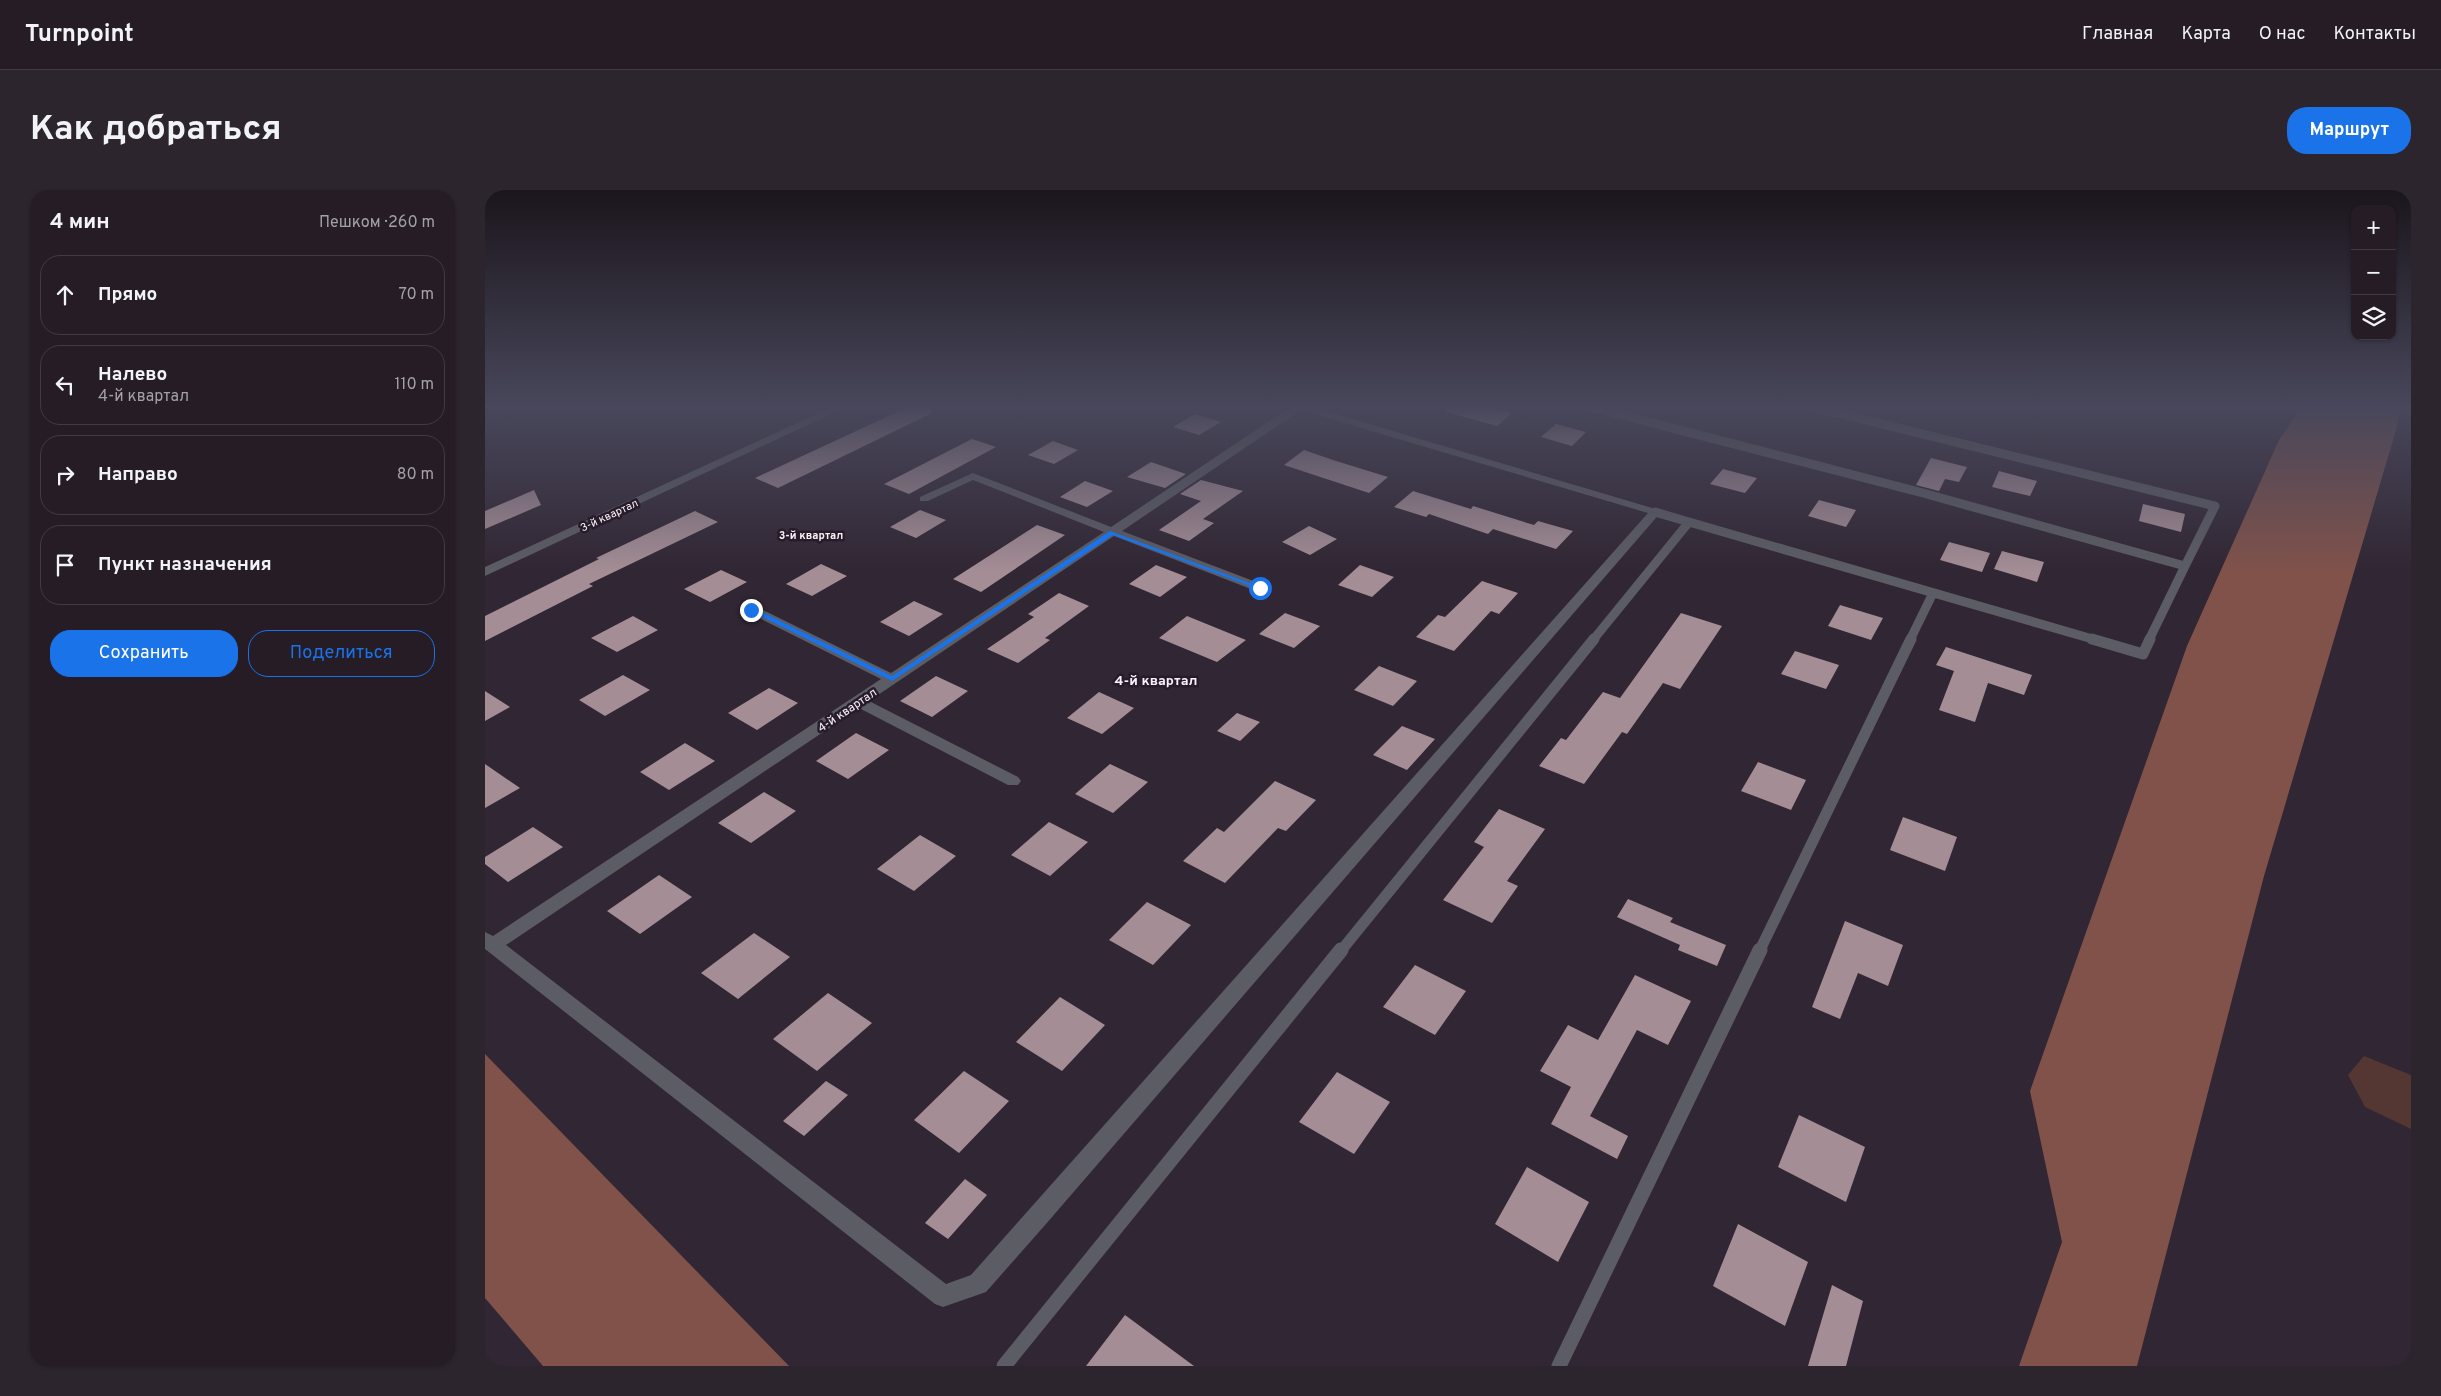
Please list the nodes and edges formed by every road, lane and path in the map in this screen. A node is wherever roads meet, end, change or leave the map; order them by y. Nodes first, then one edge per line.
1 (725, 461) edge
2 (1218, 461) edge
3 (1481, 461) edge
4 (1799, 461) edge
5 (2032, 461) edge
6 (924, 499) dead end
7 (1655, 512) junction
8 (1689, 522) junction
9 (1113, 532) junction
10 (2185, 566) junction
11 (485, 572) edge
12 (1260, 588) dead end
13 (1933, 593) junction
14 (751, 610) dead end
15 (892, 679) junction
16 (859, 702) junction
17 (1013, 781) dead end
18 (489, 942) edge
19 (1005, 1366) edge
20 (1559, 1366) edge

1 - 11 street, 3-й квартал
2 - 9 street, 4-й квартал
3 - 7 street
4 - 10 lane
5 - 10 lane
6 - 9 street
7 - 8 lane
7 - 18 street
8 - 13 lane
8 - 19 lane
9 - 12 street
9 - 15 street, 4-й квартал
10 - 13 lane
13 - 20 lane
14 - 15 street
15 - 16 street, 4-й квартал
16 - 17 street
16 - 18 street, 4-й квартал

